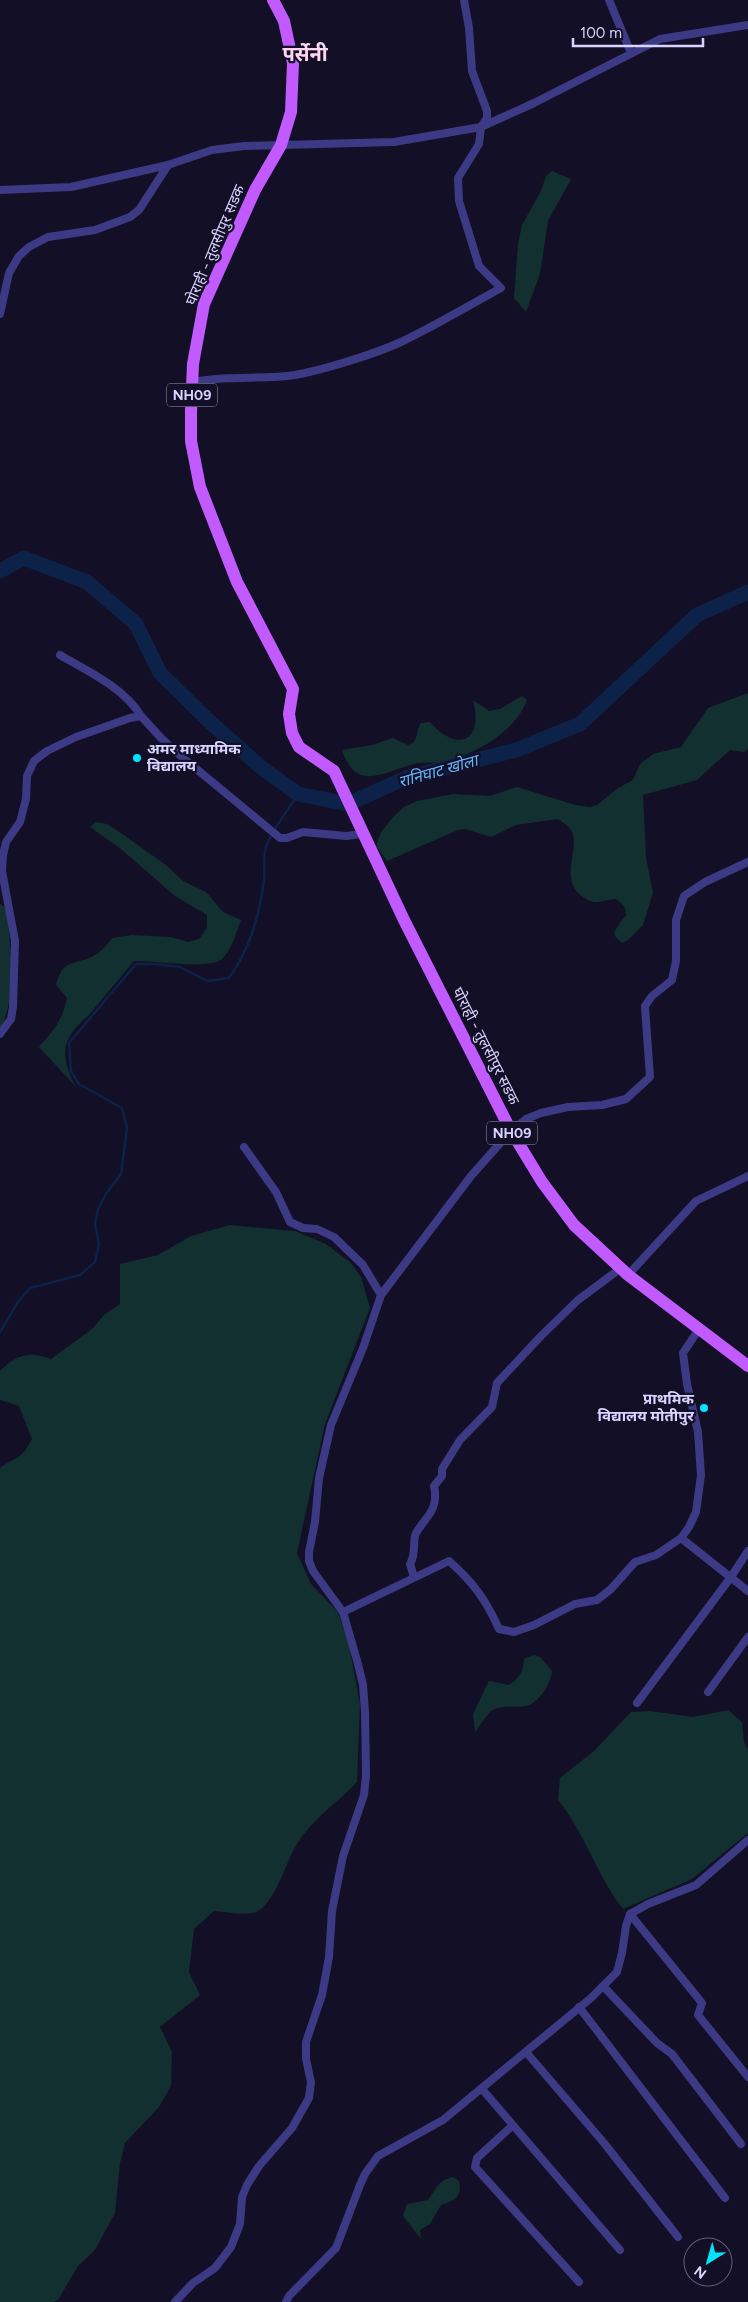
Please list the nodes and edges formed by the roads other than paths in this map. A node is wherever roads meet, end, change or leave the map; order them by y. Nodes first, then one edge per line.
1 (273, 0) edge
2 (464, 0) edge
3 (609, 0) edge
4 (748, 25) edge
5 (631, 53) junction
6 (481, 127) junction
7 (281, 145) junction
8 (168, 165) junction
9 (0, 190) edge
10 (0, 314) edge
11 (193, 382) junction
12 (60, 655) dead end
13 (141, 716) junction
14 (362, 834) junction
15 (748, 862) edge
16 (0, 1034) edge
17 (511, 1131) junction
18 (244, 1146) dead end
19 (748, 1176) edge
20 (625, 1272) junction
21 (381, 1295) junction
22 (699, 1329) junction
23 (748, 1366) edge
24 (681, 1538) junction
25 (748, 1551) edge
26 (414, 1577) junction
27 (731, 1577) junction
28 (748, 1591) edge
29 (343, 1612) junction
30 (748, 1637) edge
31 (708, 1692) dead end
32 (637, 1703) dead end
33 (747, 1842) edge
34 (630, 1914) junction
35 (603, 1986) junction
36 (579, 2007) junction
37 (526, 2052) junction
38 (748, 2077) edge
39 (482, 2089) junction
40 (512, 2126) junction
41 (741, 2144) dead end
42 (725, 2198) dead end
43 (678, 2237) dead end
44 (620, 2250) dead end
45 (579, 2282) dead end
46 (175, 2302) edge
47 (286, 2302) edge

1 - 7 main road, घोराही - तुलसीपुर सडक / NH09
2 - 6 street
3 - 5 street
4 - 5 street
5 - 6 street
6 - 7 street
6 - 11 street
7 - 8 street
7 - 11 main road, घोराही - तुलसीपुर सडक / NH09
8 - 9 street
8 - 10 street
11 - 14 main road, घोराही - तुलसीपुर सडक / NH09
12 - 13 street
13 - 14 street
13 - 16 street
14 - 17 main road, घोराही - तुलसीपुर सडक / NH09
15 - 17 street
17 - 20 main road, घोराही - तुलसीपुर सडक / NH09
17 - 21 street
18 - 21 street
19 - 20 street
20 - 22 main road, घोराही - तुलसीपुर सडक / NH09
20 - 26 street
21 - 29 street
22 - 23 main road, घोराही - तुलसीपुर सडक / NH09
22 - 24 street
24 - 26 street
24 - 27 street
25 - 27 street
26 - 29 street
27 - 28 street
27 - 32 street
29 - 46 street
30 - 31 street
33 - 34 street
34 - 35 street
34 - 38 street
35 - 36 street
35 - 41 street
36 - 37 street
36 - 42 street
37 - 39 street
37 - 43 street
39 - 40 street
39 - 47 street
40 - 44 street
40 - 45 street

